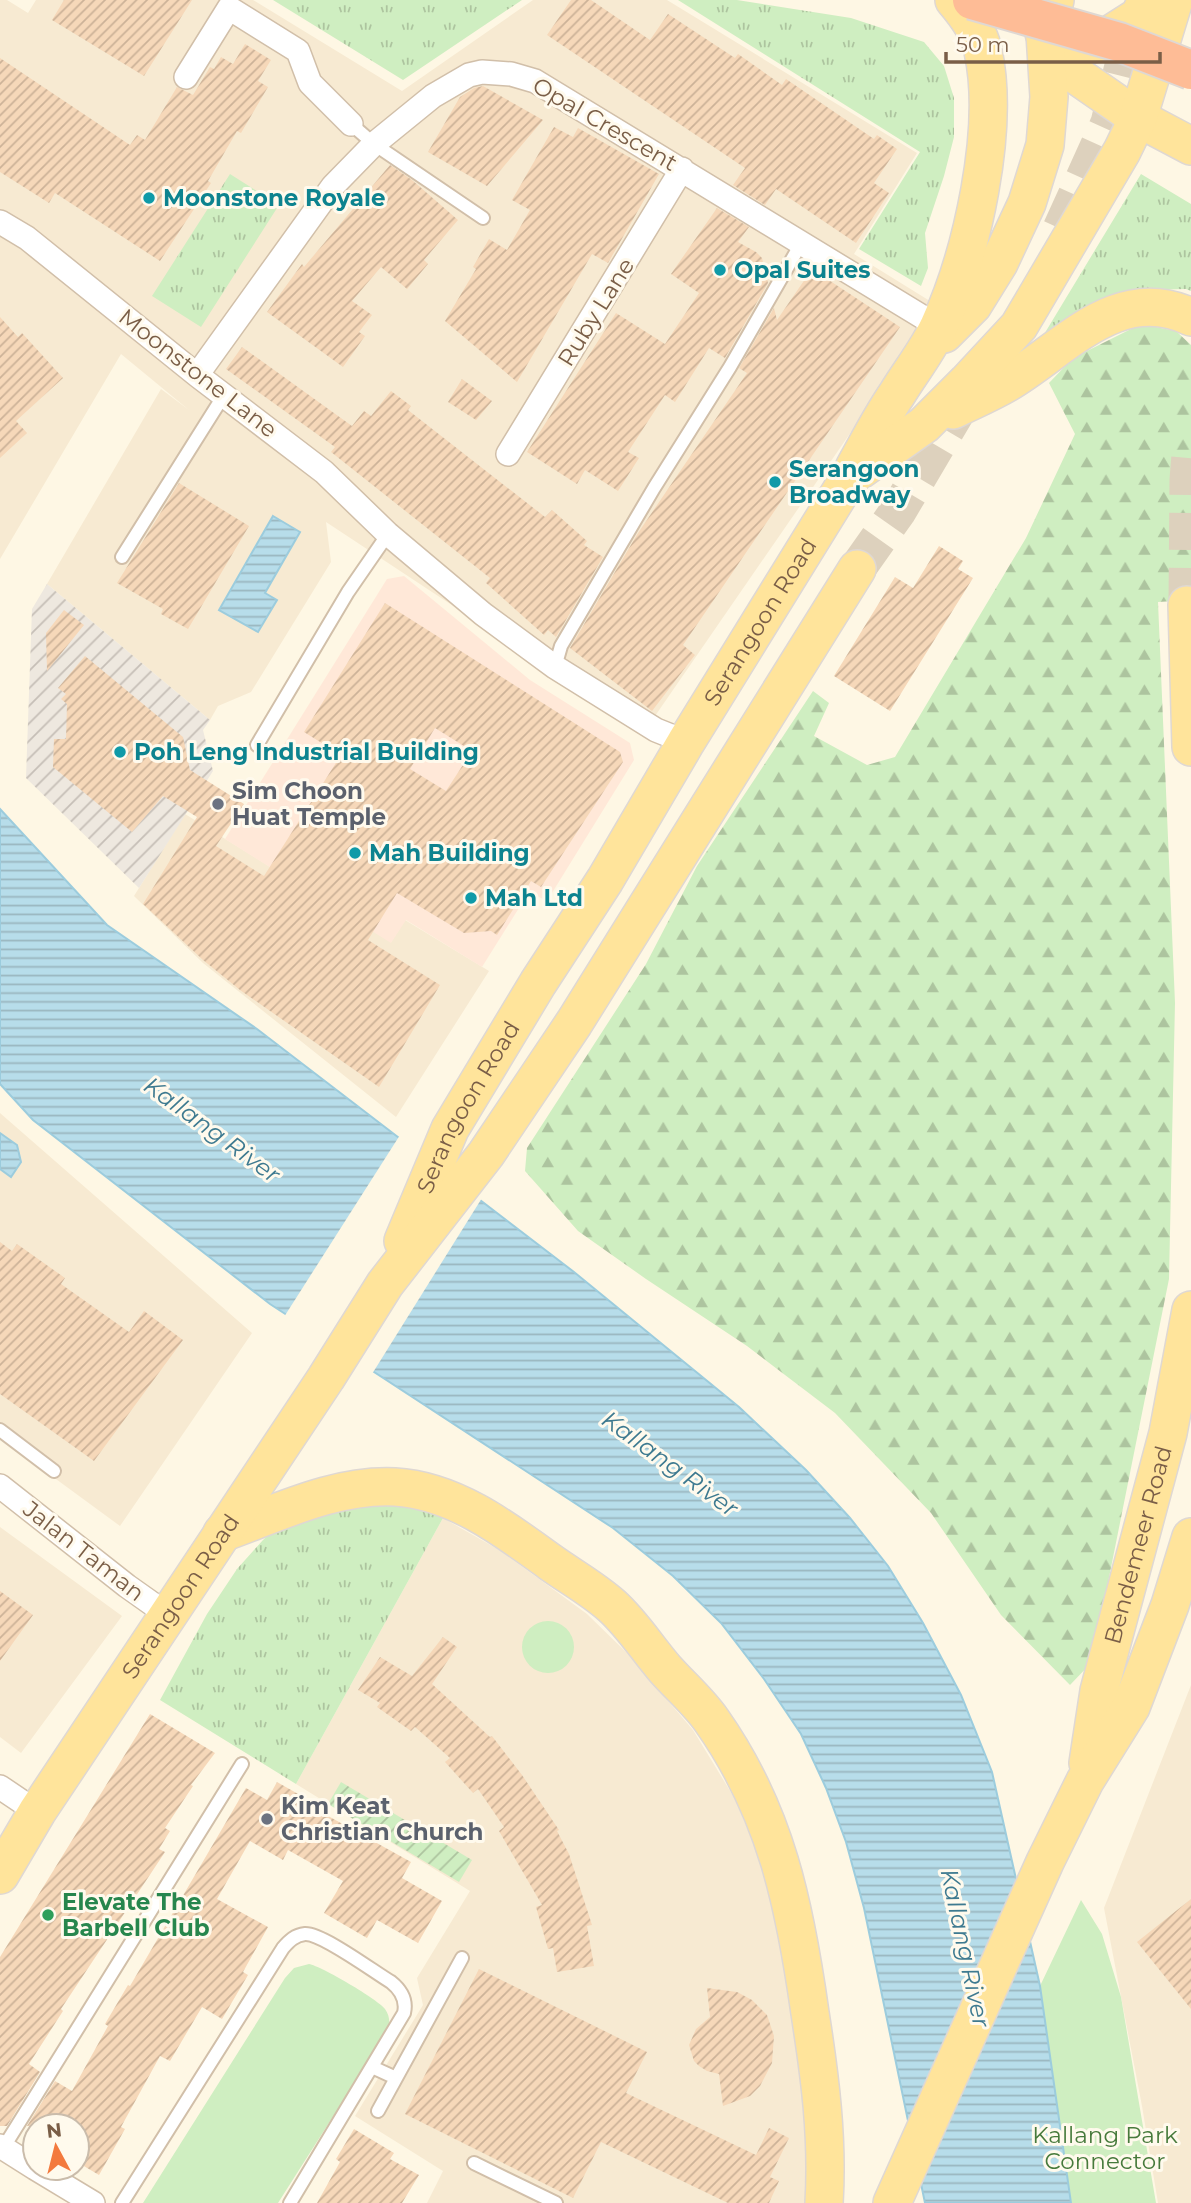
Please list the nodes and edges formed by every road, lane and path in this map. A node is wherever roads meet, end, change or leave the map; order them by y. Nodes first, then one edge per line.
1 (954, 0) edge
2 (972, 0) edge
3 (1001, 0) edge
4 (1147, 0) edge
5 (1174, 0) edge
6 (1050, 17) edge
7 (1191, 70) edge
8 (186, 76) dead end
9 (1138, 118) junction
10 (351, 124) joint
11 (374, 144) junction
12 (1191, 146) edge
13 (682, 169) junction
14 (483, 218) dead end
15 (0, 222) edge
16 (802, 242) junction
17 (1191, 317) edge
18 (930, 342) junction
19 (197, 375) junction
20 (223, 395) junction
21 (924, 425) junction
22 (508, 454) dead end
23 (849, 478) junction
24 (388, 534) junction
25 (122, 557) dead end
26 (857, 569) tunnel mouth
27 (1187, 605) dead end
28 (555, 667) junction
29 (685, 742) junction
30 (257, 745) dead end
31 (1191, 747) edge
32 (385, 1283) junction
33 (1191, 1310) edge
34 (0, 1430) edge
35 (54, 1471) dead end
36 (2, 1491) edge
37 (222, 1533) junction
38 (1191, 1537) edge
39 (168, 1615) junction
40 (242, 1764) dead end
41 (1085, 1781) junction
42 (0, 1787) edge
43 (37, 1812) junction
44 (0, 1875) edge
45 (462, 1958) dead end
46 (372, 2067) junction
47 (396, 2078) junction
48 (378, 2111) dead end
49 (1, 2149) edge
50 (21, 2160) edge
51 (474, 2164) dead end
52 (58, 2182) edge
53 (896, 2197) edge
54 (93, 2203) edge
55 (122, 2203) edge
56 (290, 2203) edge
57 (556, 2203) edge
58 (824, 2203) edge

1 - 18 main road
2 - 7 highway, bridge
3 - 6 main road
4 - 6 main road
5 - 9 main road, Serangoon Road
6 - 9 main road
6 - 18 main road
8 - 10 street
9 - 12 main road
9 - 21 main road, Serangoon Road
10 - 11 lane
11 - 13 street, Opal Crescent
11 - 14 lane
11 - 19 street, Opal Crescent
13 - 16 street, Opal Crescent
13 - 22 street, Ruby Lane
15 - 19 street, Moonstone Lane
16 - 18 street, Opal Crescent
16 - 28 lane
17 - 21 main road
18 - 23 main road
19 - 20 street, Moonstone Lane
20 - 24 street, Moonstone Lane
20 - 25 lane
21 - 23 main road, Serangoon Road
23 - 29 main road, Serangoon Road
24 - 28 street, Moonstone Lane
24 - 30 lane
26 - 32 main road, Serangoon Road
27 - 31 main road
28 - 29 street, Moonstone Lane
29 - 32 main road, Serangoon Road
32 - 37 main road, Serangoon Road
33 - 41 main road, Bendemeer Road
34 - 35 lane
36 - 39 street, Jalan Taman
37 - 39 main road, Serangoon Road
37 - 58 main road
38 - 41 main road, Bendemeer Road
39 - 43 main road, Serangoon Road
40 - 49 lane
41 - 53 main road, Bendemeer Road
42 - 43 street
43 - 44 main road, Serangoon Road
45 - 47 lane
46 - 47 lane
46 - 55 lane
46 - 56 lane
47 - 48 lane
49 - 50 street
51 - 57 lane
52 - 54 street

